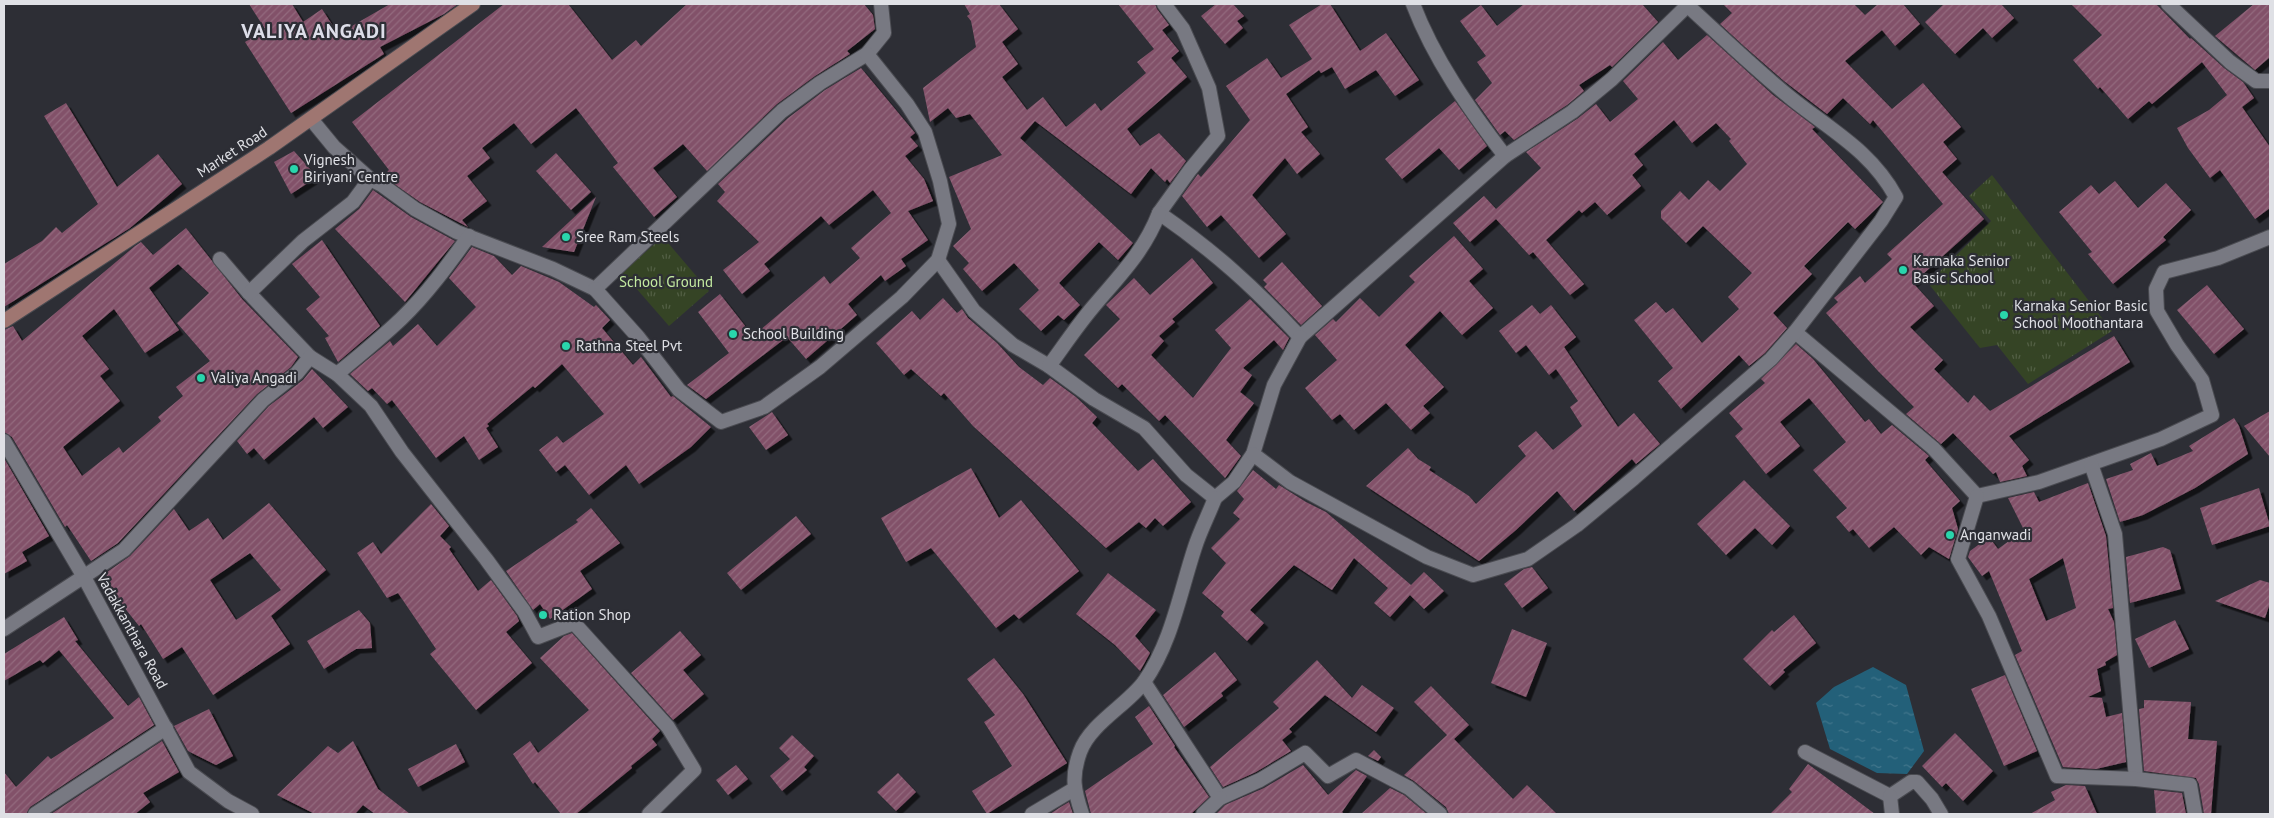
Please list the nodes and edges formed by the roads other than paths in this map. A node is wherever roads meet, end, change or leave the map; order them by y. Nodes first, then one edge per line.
1 (473, 4) edge
2 (881, 4) edge
3 (1164, 4) edge
4 (1413, 4) edge
5 (1688, 4) edge
6 (2168, 4) edge
7 (867, 54) junction
8 (2270, 81) edge
9 (311, 119) junction
10 (1505, 156) junction
11 (370, 179) junction
12 (1159, 213) junction
13 (469, 236) junction
14 (2270, 237) edge
15 (220, 259) dead end
16 (938, 260) junction
17 (595, 289) junction
18 (249, 293) junction
19 (4, 320) edge
20 (1795, 332) junction
21 (1300, 337) junction
22 (310, 357) junction
23 (1049, 366) junction
24 (337, 374) junction
25 (4, 441) edge
26 (1253, 454) junction
27 (2091, 464) junction
28 (1977, 496) junction
29 (1215, 498) junction
30 (84, 577) junction
31 (4, 629) edge
32 (1144, 682) junction
33 (166, 728) junction
34 (1805, 752) dead end
35 (2136, 779) junction
36 (1074, 789) junction
37 (1890, 796) junction
38 (1220, 798) junction
39 (35, 814) edge
40 (252, 814) edge
41 (649, 814) edge
42 (1032, 814) edge
43 (1082, 814) edge
44 (1203, 814) edge
45 (1440, 814) edge
46 (1892, 814) edge
47 (1940, 814) edge
48 (2195, 814) edge

1 - 9 main road, Market Road
2 - 7 street
3 - 12 street
4 - 10 street
5 - 10 street
5 - 20 street
6 - 8 street
7 - 16 street
7 - 17 street
9 - 11 street
9 - 19 main road, Market Road
10 - 21 street
11 - 13 street
11 - 18 street
12 - 21 street
12 - 23 street
13 - 17 street
13 - 24 street
14 - 27 street
15 - 18 street
16 - 17 street
16 - 23 street
18 - 22 street
20 - 26 street
20 - 28 street
21 - 26 street
22 - 24 street
22 - 30 street
23 - 29 street
24 - 41 street
25 - 30 street, Vadakkanthara Road
26 - 29 street
27 - 28 street
27 - 35 street
28 - 35 street
29 - 32 street
30 - 31 street
30 - 33 street, Vadakkanthara Road
32 - 36 street
32 - 38 street
33 - 39 street
33 - 40 street, Vadakkanthara Road
34 - 37 street
35 - 48 street
36 - 42 street
36 - 43 street
37 - 46 street
37 - 47 street
38 - 44 street
38 - 45 street

